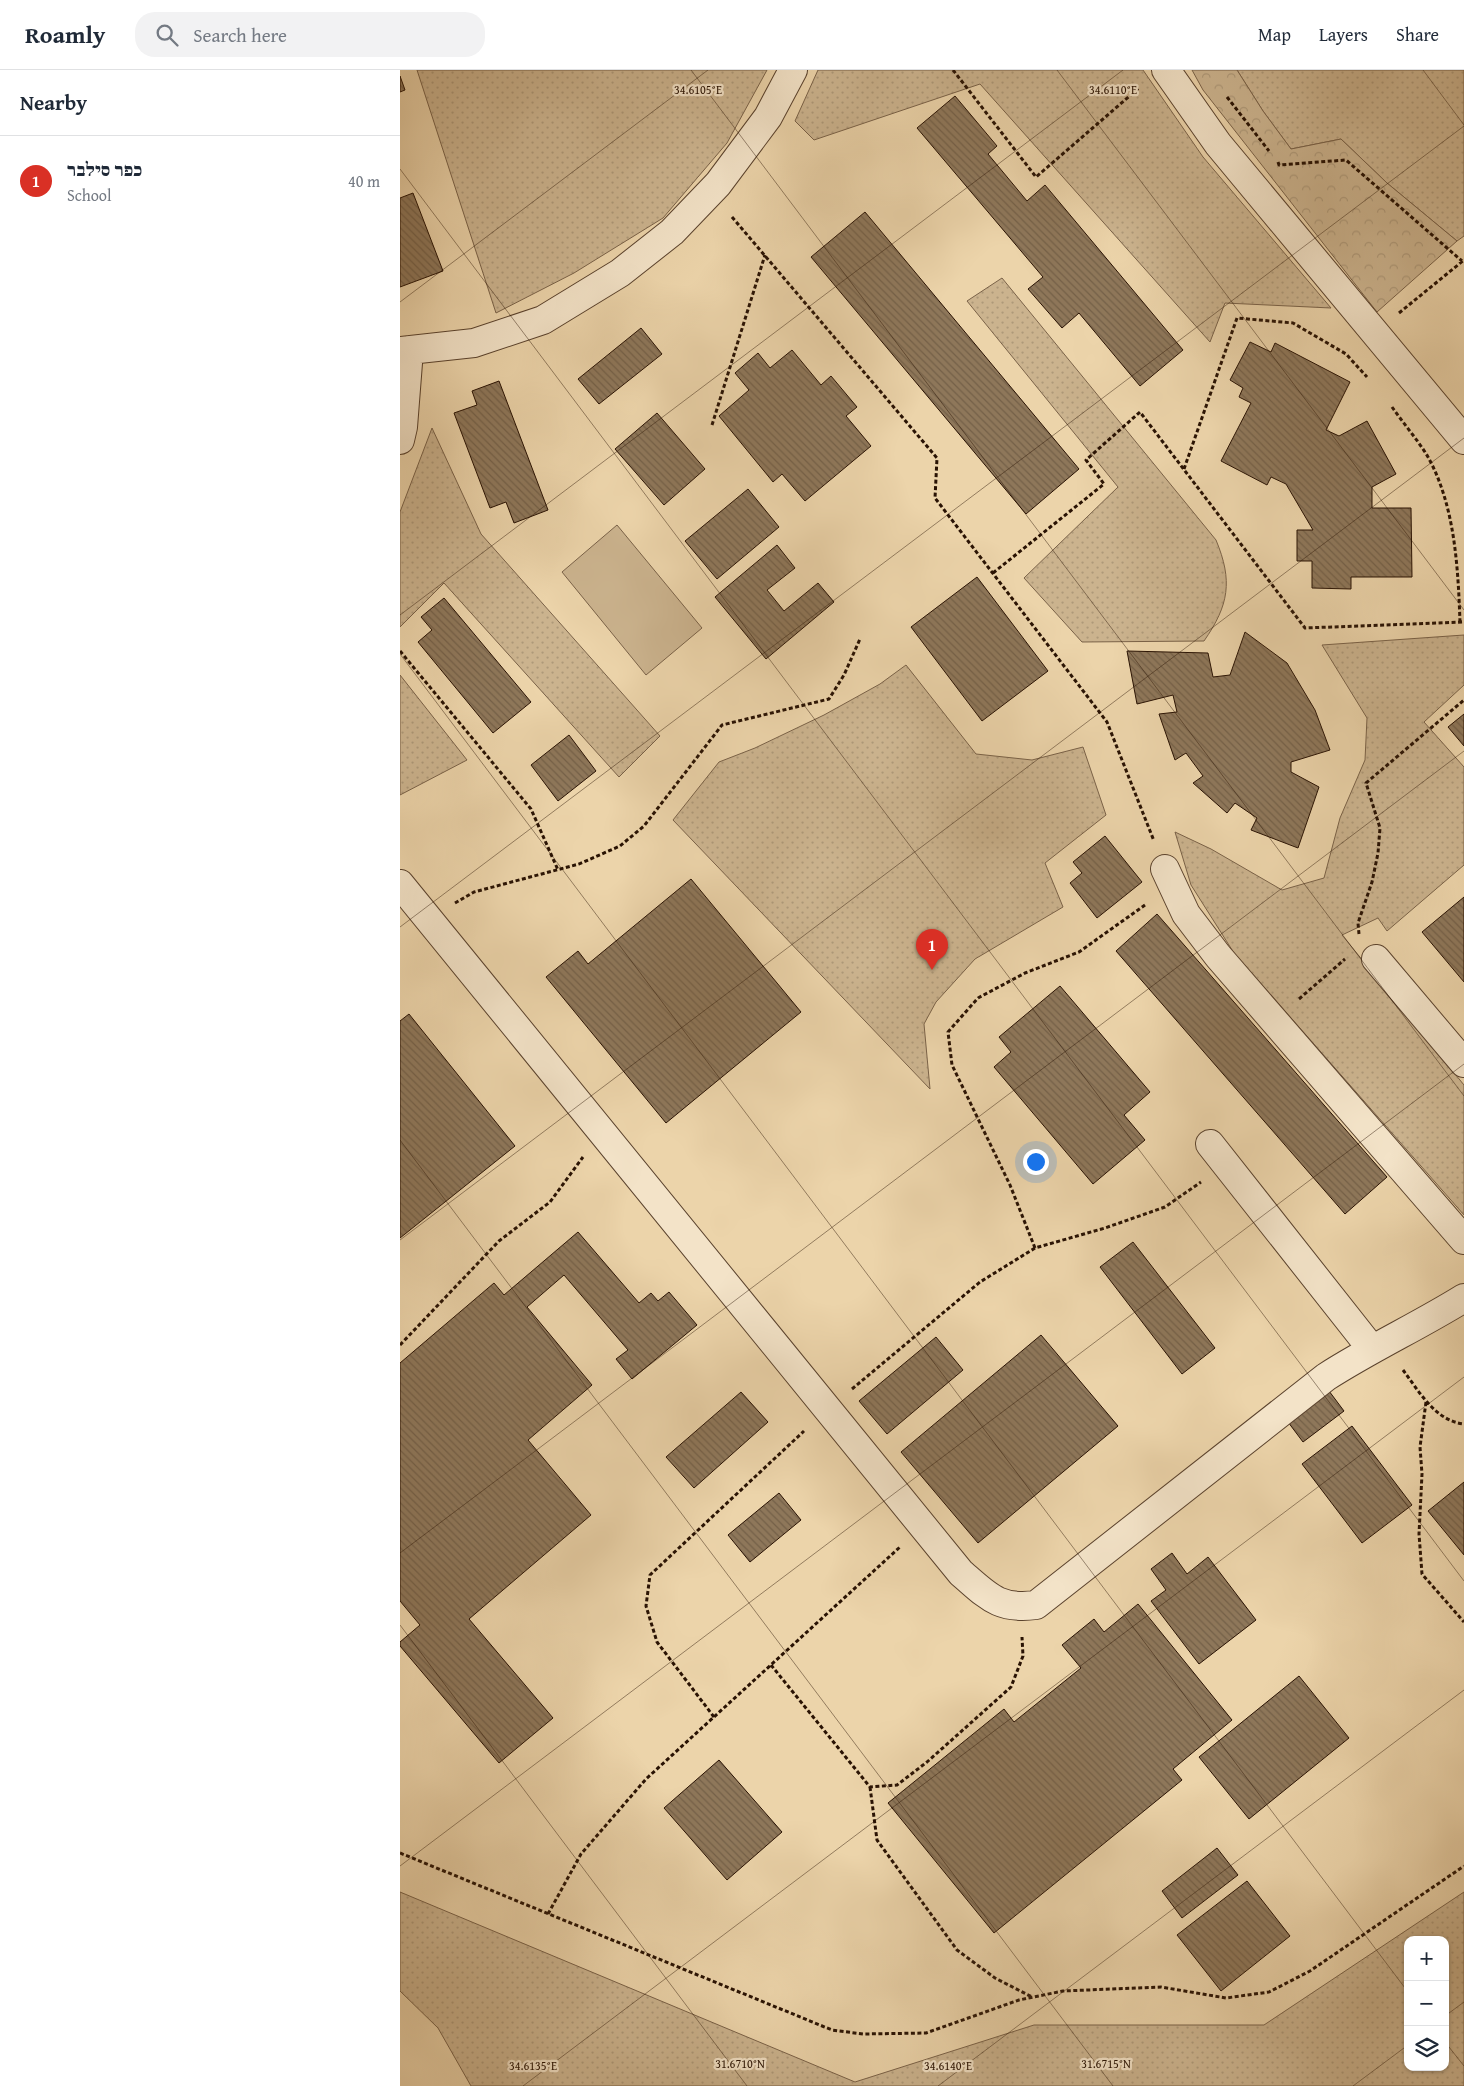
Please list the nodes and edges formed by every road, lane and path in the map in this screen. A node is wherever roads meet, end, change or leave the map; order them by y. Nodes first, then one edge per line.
1 (793, 70) edge
2 (953, 70) edge
3 (1156, 76) edge
4 (1223, 91) dead end
5 (711, 192) junction
6 (764, 255) junction
7 (1463, 260) edge
8 (1375, 333) junction
9 (404, 351) edge
10 (1372, 383) dead end
11 (1391, 406) dead end
12 (712, 425) dead end
13 (400, 440) edge
14 (1464, 440) edge
15 (1184, 470) junction
16 (993, 573) junction
17 (1462, 622) edge
18 (860, 639) dead end
19 (400, 651) edge
20 (1464, 700) edge
21 (558, 870) junction
22 (1168, 877) junction
23 (400, 884) edge
24 (430, 923) junction
25 (1368, 952) junction
26 (1274, 1020) junction
27 (1464, 1063) edge
28 (600, 1132) junction
29 (1218, 1154) joint
30 (1464, 1240) edge
31 (1035, 1248) junction
32 (1464, 1298) edge
33 (400, 1345) edge
34 (1377, 1345) junction
35 (1426, 1402) junction
36 (827, 1410) junction
37 (1464, 1424) edge
38 (923, 1527) junction
39 (1018, 1607) junction
40 (1464, 1622) edge
41 (771, 1665) junction
42 (714, 1717) junction
43 (870, 1787) junction
44 (400, 1854) edge
45 (1464, 1866) edge
46 (548, 1914) junction
47 (1033, 1997) junction

1 - 5 street
2 - 3 path
3 - 8 street
4 - 7 path
5 - 6 path
5 - 9 street
6 - 12 path
6 - 16 path
7 - 8 path
8 - 14 street
9 - 13 street
10 - 15 path
11 - 17 path
15 - 16 path
15 - 17 path
16 - 22 path
18 - 21 path
19 - 21 path
20 - 25 path
21 - 24 path
22 - 26 street
22 - 31 path
23 - 24 street
24 - 28 street
25 - 26 path
25 - 27 street
26 - 30 street
28 - 33 path
28 - 36 street
29 - 31 path
29 - 34 street
31 - 36 path
32 - 34 street
34 - 35 path
34 - 39 street
35 - 37 path
35 - 40 path
36 - 38 street
36 - 42 path
38 - 39 street
38 - 41 path
39 - 43 path
41 - 42 path
41 - 43 path
42 - 46 path
43 - 47 path
44 - 46 path
45 - 47 path
46 - 47 path

